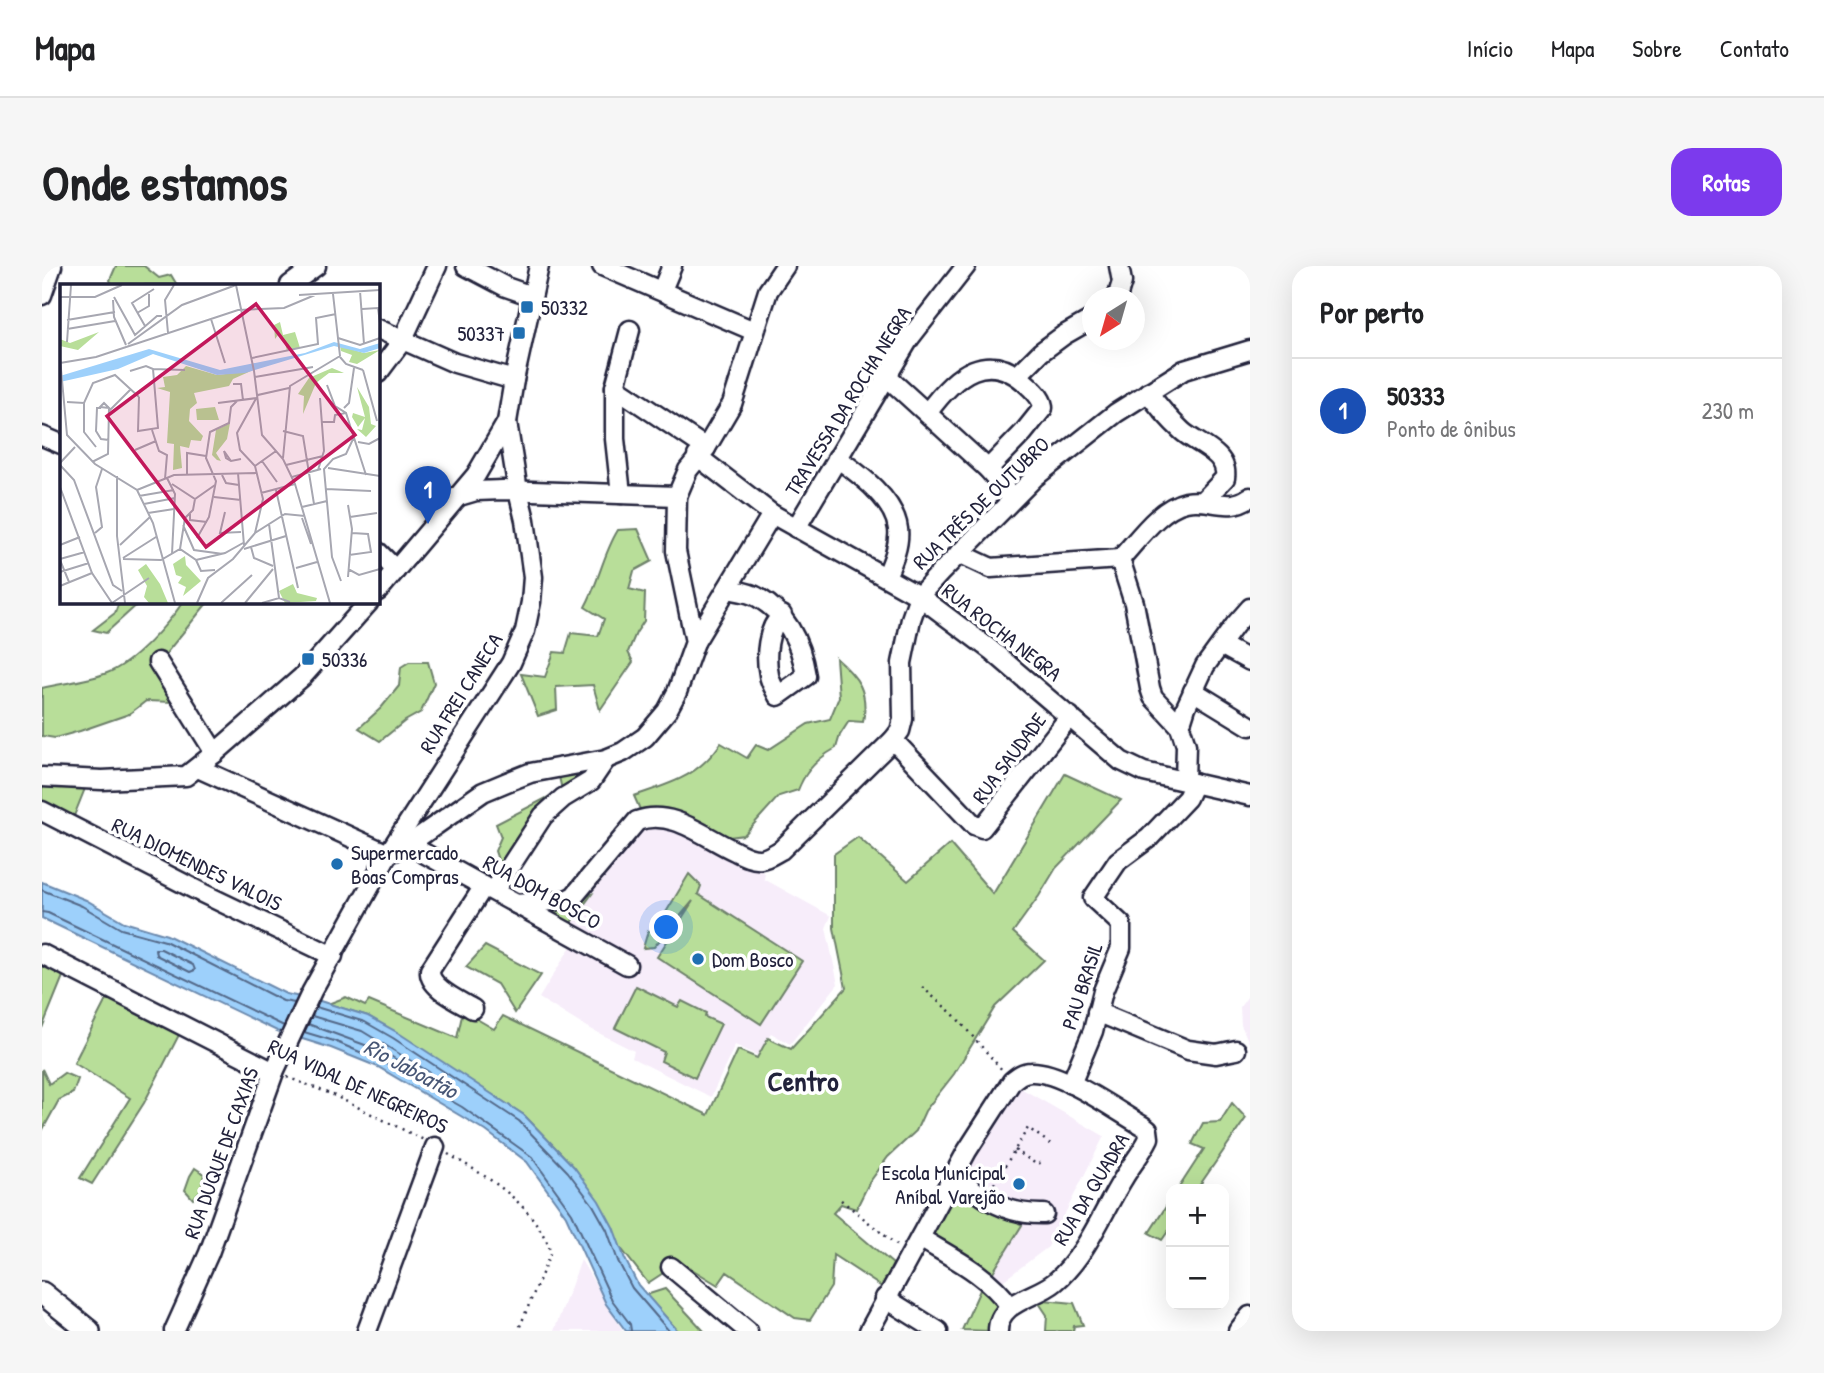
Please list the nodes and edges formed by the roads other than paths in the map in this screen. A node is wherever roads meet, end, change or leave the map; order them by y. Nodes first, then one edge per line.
1 (52, 266) edge
2 (316, 266) edge
3 (437, 266) edge
4 (466, 266) edge
5 (539, 266) edge
6 (602, 266) edge
7 (672, 266) edge
8 (785, 266) edge
9 (966, 266) edge
10 (1119, 266) edge
11 (291, 284) edge
12 (1120, 287) edge
13 (662, 290) junction
14 (42, 295) edge
15 (532, 296) junction
16 (1082, 326) edge
17 (380, 330) edge
18 (630, 330) dead end
19 (754, 331) junction
20 (402, 341) junction
21 (1250, 350) edge
22 (380, 370) edge
23 (1018, 375) junction
24 (887, 377) junction
25 (514, 380) junction
26 (615, 387) junction
27 (1148, 393) junction
28 (928, 412) junction
29 (508, 422) junction
30 (42, 436) edge
31 (60, 444) edge
32 (702, 452) junction
33 (837, 458) junction
34 (988, 469) junction
35 (518, 491) junction
36 (621, 494) junction
37 (460, 496) junction
38 (677, 496) junction
39 (1250, 497) edge
40 (1013, 498) junction
41 (1203, 501) junction
42 (772, 514) junction
43 (796, 528) junction
44 (959, 553) junction
45 (380, 554) edge
46 (1119, 559) junction
47 (396, 570) junction
48 (886, 578) junction
49 (380, 589) edge
50 (726, 589) junction
51 (919, 596) junction
52 (367, 604) edge
53 (1250, 608) edge
54 (782, 615) dead end
55 (695, 642) junction
56 (1221, 645) junction
57 (1250, 661) edge
58 (158, 663) dead end
59 (1193, 691) junction
60 (1070, 716) junction
61 (1180, 726) junction
62 (1250, 726) edge
63 (893, 740) junction
64 (215, 753) junction
65 (606, 759) junction
66 (198, 768) junction
67 (42, 777) edge
68 (1190, 782) junction
69 (1250, 796) edge
70 (42, 811) edge
71 (398, 846) junction
72 (489, 889) junction
73 (516, 904) junction
74 (42, 954) edge
75 (333, 956) junction
76 (627, 965) dead end
77 (312, 991) joint
78 (473, 1009) dead end
79 (1097, 1012) junction
80 (1236, 1049) dead end
81 (274, 1072) junction
82 (1071, 1084) junction
83 (435, 1147) road end
84 (954, 1175) junction
85 (1044, 1214) dead end
86 (920, 1237) junction
87 (671, 1267) dead end
88 (42, 1293) edge
89 (886, 1298) junction
90 (1010, 1306) junction
91 (1250, 1316) edge
92 (89, 1331) edge
93 (174, 1331) edge
94 (367, 1331) edge
95 (748, 1331) edge
96 (869, 1331) edge
97 (938, 1331) edge
98 (998, 1331) edge
99 (1238, 1331) edge

1 - 14 street
2 - 11 street
3 - 20 street
4 - 15 street
5 - 15 street, RUA FREI CANECA
6 - 13 street
7 - 13 street
8 - 19 street
9 - 24 street, TRAVESSA DA ROCHA NEGRA
10 - 12 street
13 - 19 street
15 - 25 street, RUA FREI CANECA
16 - 23 street
17 - 20 street
18 - 26 street
19 - 32 street
20 - 22 street
20 - 25 street
21 - 27 street, RUA TRÊS DE OUTUBRO
23 - 28 street
23 - 34 street
24 - 28 street
24 - 33 street, TRAVESSA DA ROCHA NEGRA
25 - 29 street, RUA FREI CANECA
26 - 32 street, RUA ROCHA NEGRA
26 - 36 street
27 - 40 street, RUA TRÊS DE OUTUBRO
27 - 41 street
28 - 34 street
29 - 35 street, RUA FREI CANECA
29 - 37 street
30 - 31 street
32 - 38 street
32 - 42 street, RUA ROCHA NEGRA
33 - 43 street, TRAVESSA DA ROCHA NEGRA
33 - 48 street
34 - 40 street
35 - 36 street
35 - 37 street
35 - 71 street, RUA FREI CANECA
36 - 38 street
37 - 47 street
38 - 55 street
39 - 41 street
40 - 44 street, RUA TRÊS DE OUTUBRO
41 - 46 street
42 - 43 street, RUA ROCHA NEGRA
42 - 50 street, TRAVESSA DA ROCHA NEGRA
43 - 48 street, RUA ROCHA NEGRA
44 - 46 street
44 - 51 street, RUA TRÊS DE OUTUBRO
45 - 47 street
46 - 61 street
47 - 49 street
48 - 51 street, RUA ROCHA NEGRA
50 - 54 street
50 - 55 street, TRAVESSA DA ROCHA NEGRA
51 - 60 street, RUA ROCHA NEGRA
51 - 63 street, RUA TRÊS DE OUTUBRO
52 - 64 street
53 - 56 street
55 - 65 street, TRAVESSA DA ROCHA NEGRA
56 - 57 street
56 - 59 street
58 - 64 street
59 - 61 street
59 - 62 street
60 - 63 street, RUA SAUDADE
60 - 68 street, RUA ROCHA NEGRA
61 - 68 street
63 - 73 street
64 - 66 street
65 - 71 street
65 - 72 street
66 - 67 street
66 - 71 street, RUA DOM BOSCO
68 - 69 street, RUA ROCHA NEGRA
68 - 79 street, PAU BRASIL
70 - 75 street, RUA DIOMENDES VALOIS
71 - 72 street, RUA DOM BOSCO
71 - 75 street, RUA FREI CANECA
72 - 73 street, RUA DOM BOSCO
72 - 78 street
73 - 76 street, RUA DOM BOSCO
74 - 81 street, RUA VIDAL DE NEGREIROS
75 - 77 street, RUA FREI CANECA
77 - 81 street, RUA DUQUE DE CAXIAS
79 - 80 street
79 - 82 street, PAU BRASIL
81 - 93 street, RUA DUQUE DE CAXIAS
82 - 84 street, RUA DA QUADRA
82 - 90 street, RUA DA QUADRA
83 - 94 street
84 - 85 street
84 - 86 street
86 - 89 street
86 - 90 street
87 - 95 street
88 - 92 main road
89 - 96 street
89 - 97 street
90 - 98 street
91 - 99 street

